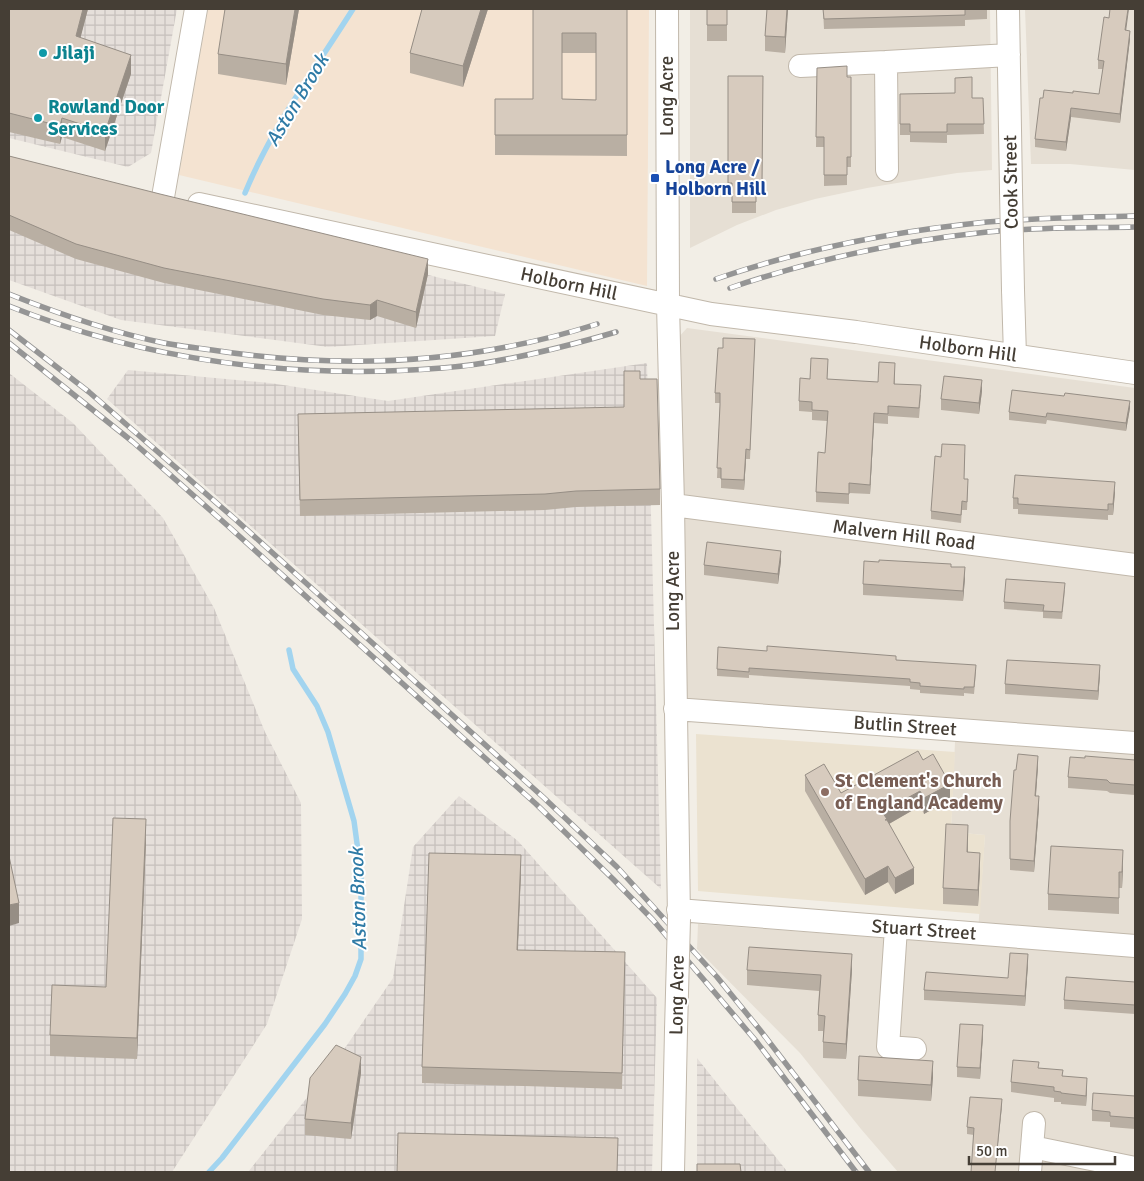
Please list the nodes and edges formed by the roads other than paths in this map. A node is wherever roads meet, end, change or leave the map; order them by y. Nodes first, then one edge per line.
1 (196, 9) edge
2 (667, 9) edge
3 (1008, 9) edge
4 (1009, 55) junction
5 (886, 62) junction
6 (800, 66) dead end
7 (887, 170) dead end
8 (668, 305) junction
9 (1015, 356) junction
10 (1135, 373) edge
11 (673, 505) junction
12 (1135, 566) edge
13 (675, 709) junction
14 (1135, 743) edge
15 (678, 915) junction
16 (896, 928) junction
17 (1135, 946) edge
18 (914, 1049) dead end
19 (1034, 1123) dead end
20 (1032, 1148) junction
21 (1135, 1168) edge
22 (673, 1172) edge
23 (1030, 1172) edge

1 - 8 street, Holborn Hill
2 - 8 street, Long Acre
3 - 4 street, Cook Street
4 - 5 street
4 - 9 street, Cook Street, bridge
5 - 6 street
5 - 7 street
8 - 9 street, Holborn Hill
8 - 11 street, Long Acre
9 - 10 street, Holborn Hill
11 - 12 street, Malvern Hill Road
11 - 13 street, Long Acre
13 - 14 street, Butlin Street
13 - 15 street, Long Acre
15 - 16 street, Stuart Street
15 - 22 street, Long Acre, bridge
16 - 17 street, Stuart Street
16 - 18 street
19 - 20 street
20 - 21 street
20 - 23 street

